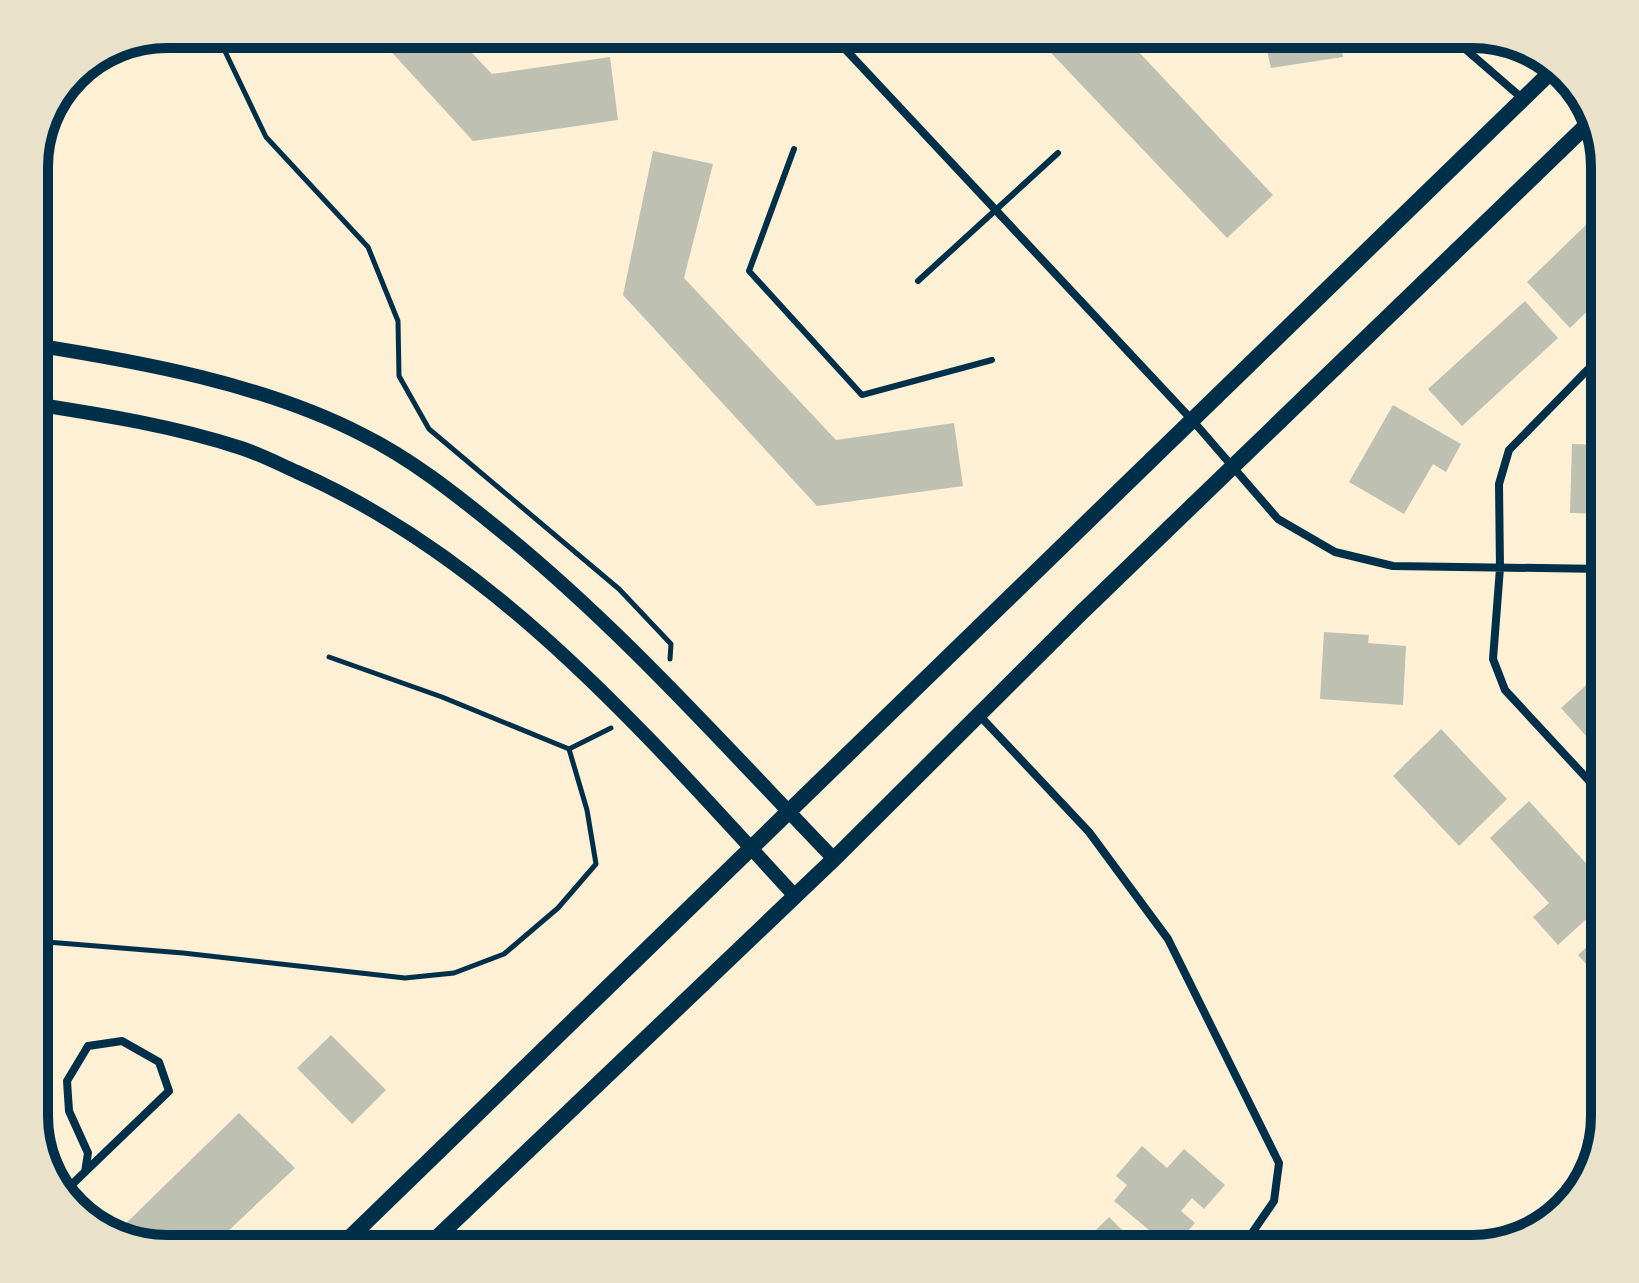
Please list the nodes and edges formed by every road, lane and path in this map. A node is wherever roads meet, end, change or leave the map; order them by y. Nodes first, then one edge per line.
1 (220, 48) edge
2 (844, 48) edge
3 (1464, 48) edge
4 (1548, 75) edge
5 (1523, 99) junction
6 (1584, 128) edge
7 (794, 149) dead end
8 (1058, 153) dead end
9 (996, 210) junction
10 (918, 281) dead end
11 (48, 347) edge
12 (992, 360) dead end
13 (1591, 366) edge
14 (48, 406) edge
15 (1193, 421) junction
16 (429, 429) dead end
17 (1231, 467) junction
18 (1500, 568) junction
19 (1591, 569) edge
20 (329, 657) dead end
21 (979, 714) junction
22 (1591, 783) edge
23 (790, 813) junction
24 (752, 849) junction
25 (834, 859) junction
26 (795, 896) junction
27 (48, 942) edge
28 (85, 1172) junction
29 (71, 1186) edge
30 (352, 1235) edge
31 (440, 1235) edge
32 (1251, 1235) edge

1 - 16 path
2 - 9 street
3 - 5 street
4 - 5 main road
5 - 15 main road
6 - 17 main road
7 - 12 lane
8 - 9 lane
9 - 10 lane
9 - 15 street
11 - 23 street
13 - 18 street
14 - 24 street
15 - 17 street
15 - 23 main road
17 - 18 street
17 - 21 main road
18 - 19 street
18 - 22 street
20 - 27 path
21 - 25 main road
21 - 32 street
23 - 24 main road
23 - 25 street
24 - 26 street
24 - 30 main road
25 - 26 main road
26 - 31 main road
28 - 28 street
28 - 29 street

